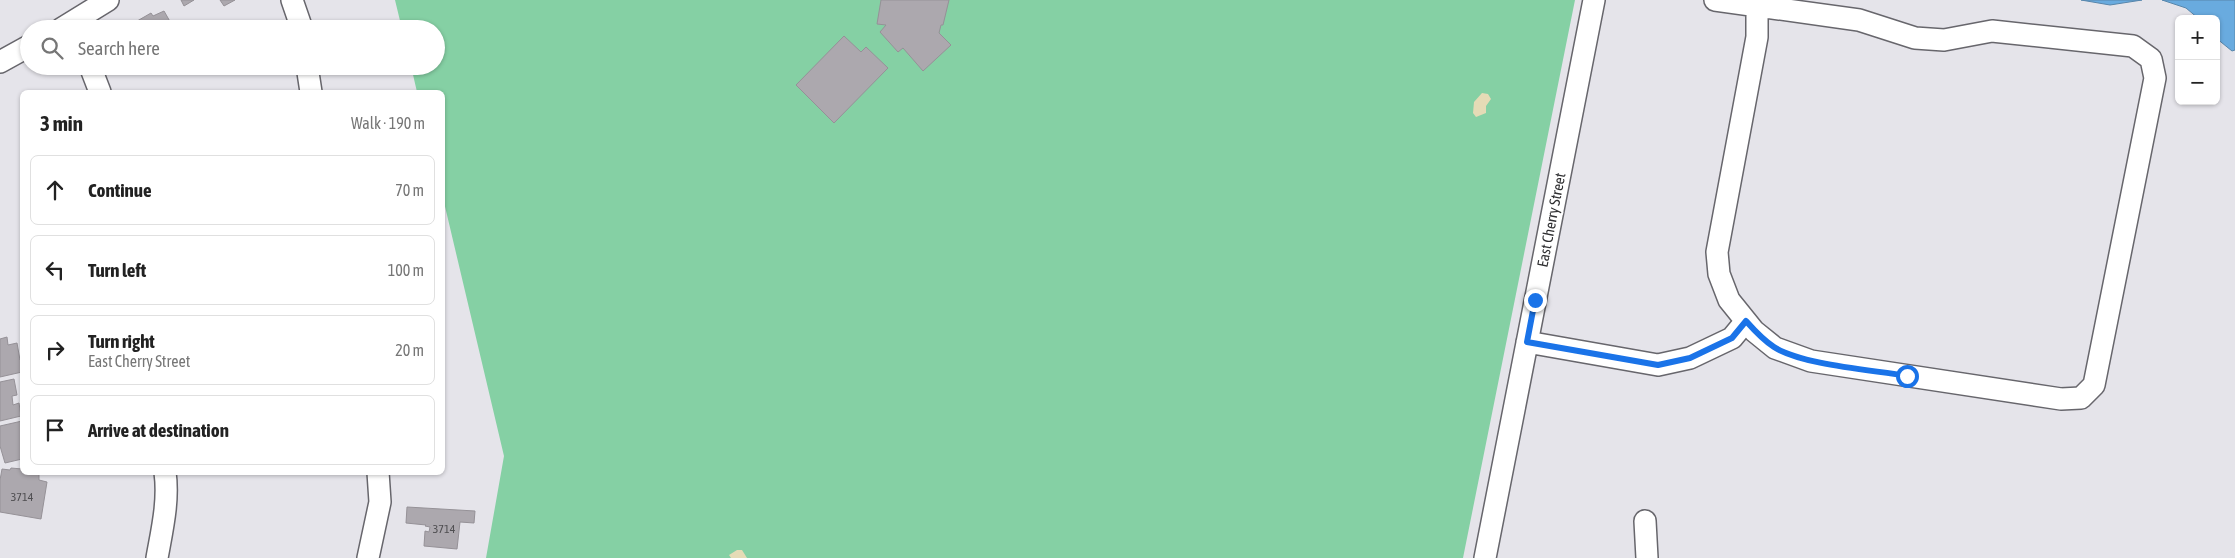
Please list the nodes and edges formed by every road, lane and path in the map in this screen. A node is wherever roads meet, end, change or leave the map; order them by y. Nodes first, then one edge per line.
1 (108, 0) edge
2 (292, 0) edge
3 (1594, 0) edge
4 (1715, 0) edge
5 (1757, 5) junction
6 (77, 20) edge
7 (299, 20) edge
8 (20, 51) edge
9 (0, 62) edge
10 (93, 75) edge
11 (308, 75) edge
12 (99, 90) edge
13 (311, 90) edge
14 (1746, 321) junction
15 (1527, 342) junction
16 (166, 475) edge
17 (378, 475) edge
18 (1645, 521) dead end
19 (157, 558) edge
20 (368, 558) edge
21 (1485, 558) edge
22 (1647, 558) edge

1 - 6 street
2 - 7 street
3 - 15 street, East Cherry Street
4 - 5 street
5 - 14 street
5 - 14 street
8 - 9 street
10 - 12 street
11 - 13 street
14 - 15 street
15 - 21 street, East Cherry Street
16 - 19 street
17 - 20 street
18 - 22 street

